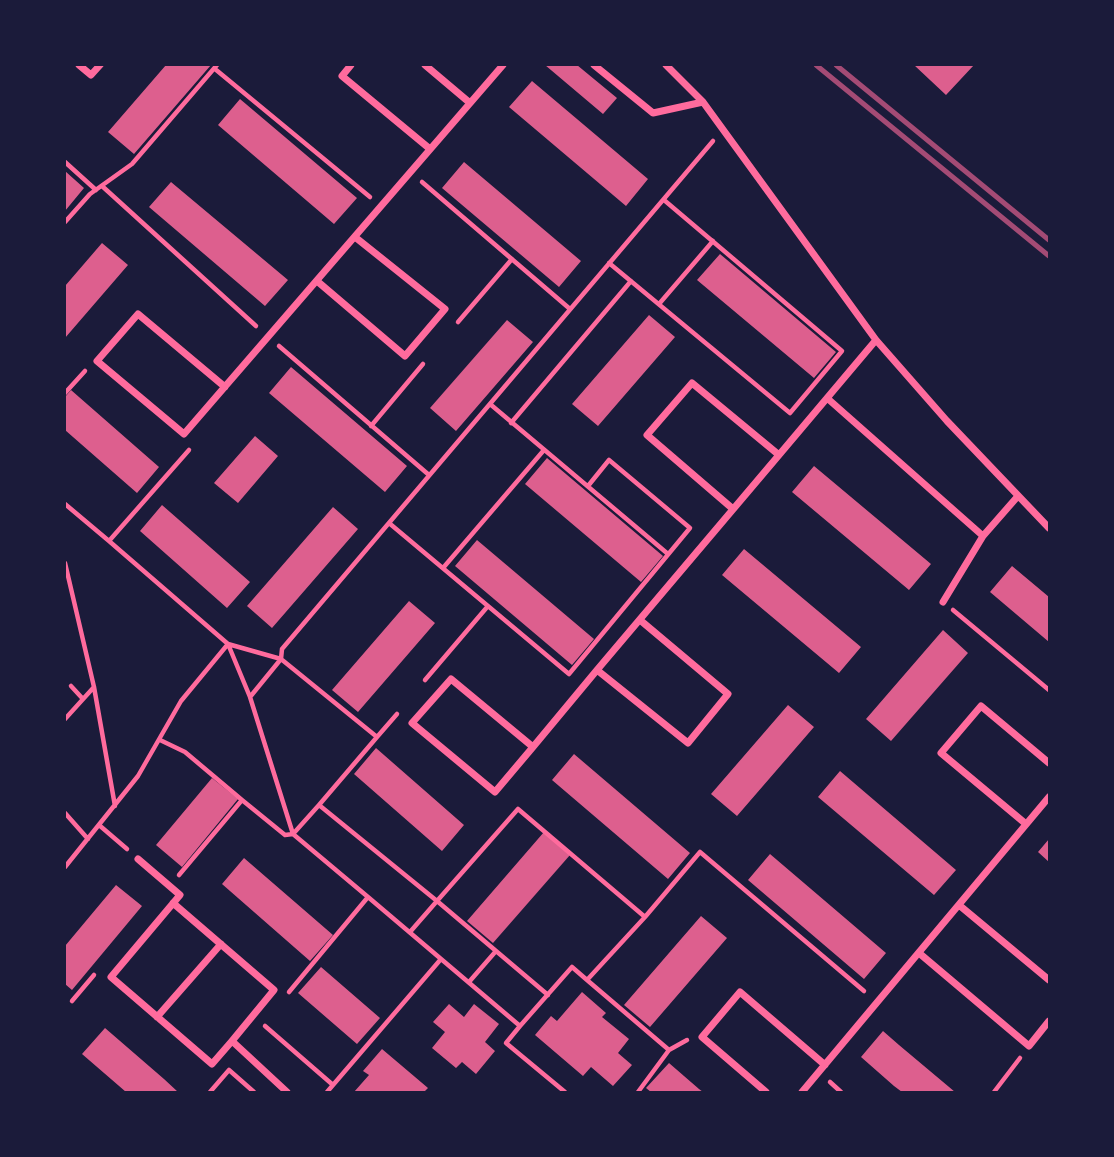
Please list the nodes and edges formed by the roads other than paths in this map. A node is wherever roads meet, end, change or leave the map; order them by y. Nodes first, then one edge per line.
1 (79, 65) edge
2 (100, 65) edge
3 (351, 65) edge
4 (425, 65) edge
5 (503, 65) edge
6 (594, 65) edge
7 (666, 65) edge
8 (470, 103) junction
9 (703, 103) junction
10 (430, 149) junction
11 (355, 237) junction
12 (317, 281) junction
13 (876, 340) junction
14 (225, 387) junction
15 (827, 398) junction
16 (779, 455) junction
17 (1018, 496) junction
18 (733, 509) junction
19 (1049, 528) edge
20 (984, 536) junction
21 (943, 602) road end
22 (640, 620) junction
23 (597, 670) junction
24 (533, 747) junction
25 (1049, 762) edge
26 (1049, 797) edge
27 (1026, 824) junction
28 (138, 859) road end
29 (173, 903) junction
30 (959, 905) junction
31 (220, 944) junction
32 (919, 953) junction
33 (1049, 980) edge
34 (158, 1017) junction
35 (1049, 1021) edge
36 (232, 1041) junction
37 (825, 1065) junction
38 (287, 1092) edge
39 (766, 1092) edge
40 (802, 1092) edge

1 - 2 street
3 - 10 street
4 - 8 street
5 - 8 street
6 - 9 street
7 - 9 street
8 - 10 street
9 - 13 street
10 - 11 street
11 - 12 street
11 - 12 street
12 - 14 street
13 - 15 street
13 - 17 street
14 - 14 street
15 - 16 street
15 - 20 street
16 - 18 street
16 - 18 street
17 - 19 street
17 - 20 street
18 - 22 street
20 - 21 street
22 - 23 street
22 - 23 street
23 - 24 street
24 - 24 street
25 - 27 street
26 - 27 street
27 - 30 street
28 - 29 street
29 - 31 street
29 - 34 street
30 - 32 street
30 - 33 street
31 - 34 street
31 - 36 street
32 - 35 street
32 - 37 street
34 - 36 street
36 - 38 street
37 - 39 street
37 - 40 street

